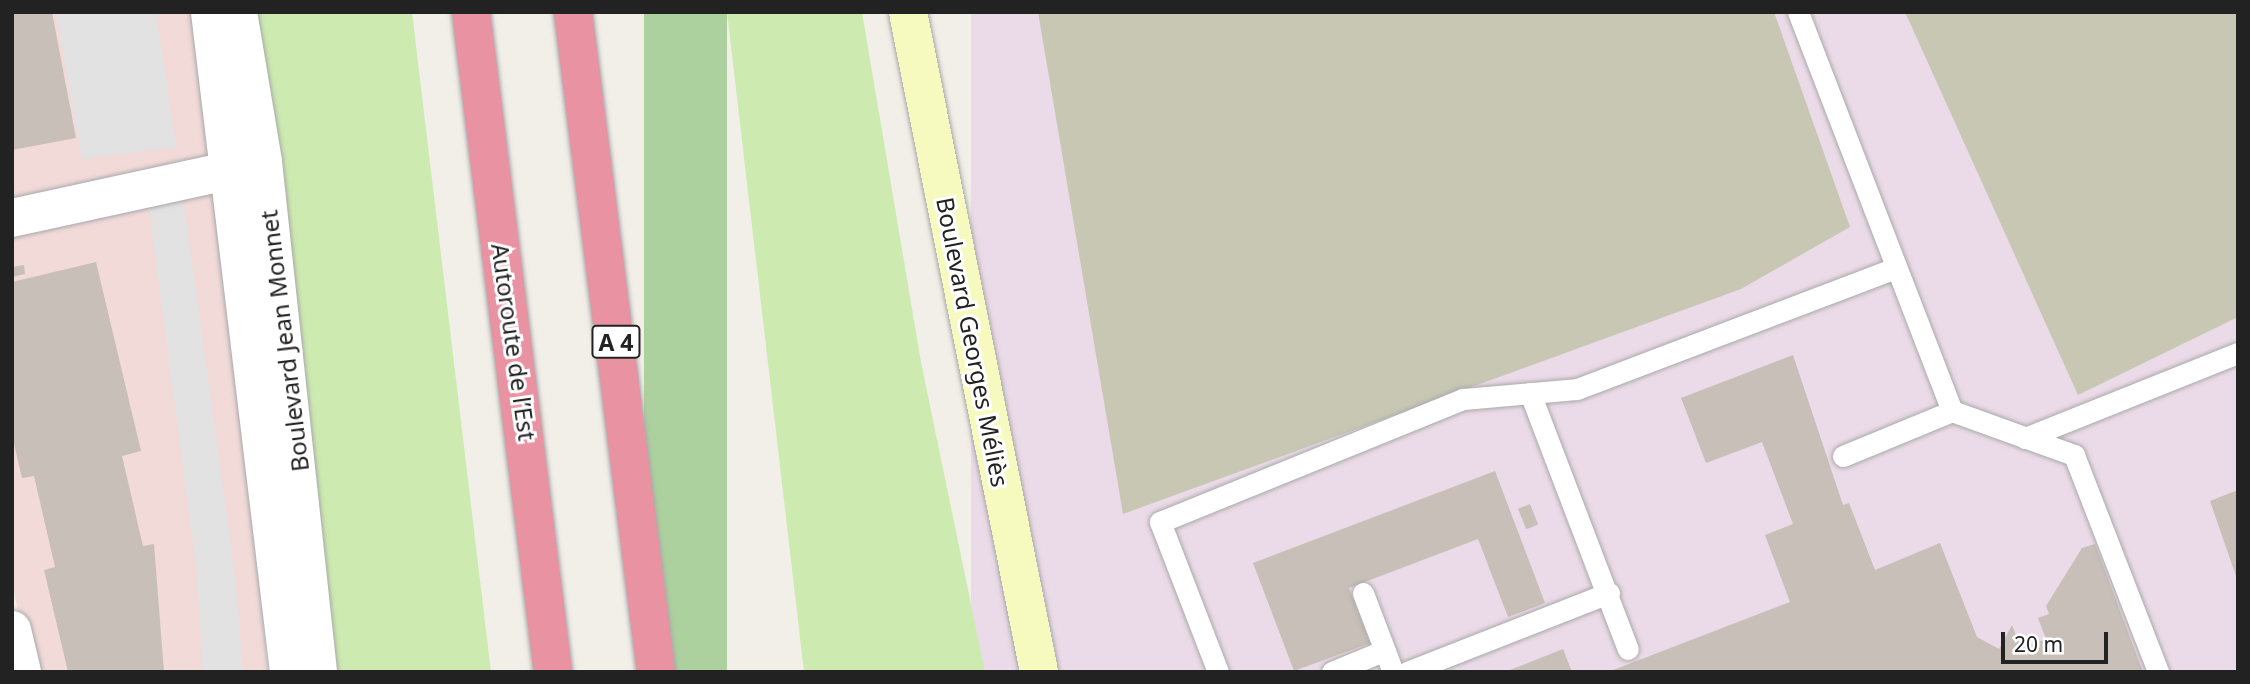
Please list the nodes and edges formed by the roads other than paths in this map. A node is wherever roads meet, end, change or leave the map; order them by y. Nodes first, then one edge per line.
1 (209, 12) edge
2 (238, 12) edge
3 (471, 12) edge
4 (573, 12) edge
5 (908, 12) edge
6 (1798, 12) edge
7 (233, 170) junction
8 (12, 218) edge
9 (1896, 268) junction
10 (2238, 353) edge
11 (1530, 393) junction
12 (1952, 411) junction
13 (2025, 438) junction
14 (1843, 456) dead end
15 (1363, 593) dead end
16 (1609, 593) junction
17 (12, 629) edge
18 (1628, 649) dead end
19 (1385, 650) junction
20 (22, 672) edge
21 (289, 672) edge
22 (318, 672) edge
23 (553, 672) edge
24 (656, 672) edge
25 (1039, 672) edge
26 (1218, 672) edge
27 (1332, 672) edge
28 (1393, 672) edge
29 (1407, 672) edge
30 (2158, 672) edge

1 - 7 street, Boulevard Jean Monnet
2 - 22 street, Boulevard Jean Monnet
3 - 23 highway, Autoroute de l’Est
4 - 24 highway, A 4
5 - 25 main road, Boulevard Georges Méliès
6 - 9 lane
7 - 8 street
7 - 21 street, Boulevard Jean Monnet
9 - 11 lane
9 - 12 lane
10 - 13 lane
11 - 16 lane
11 - 26 lane
12 - 13 lane
12 - 14 lane
13 - 30 lane
15 - 19 lane
16 - 18 lane
16 - 29 lane
17 - 20 street
19 - 27 lane
19 - 28 lane

